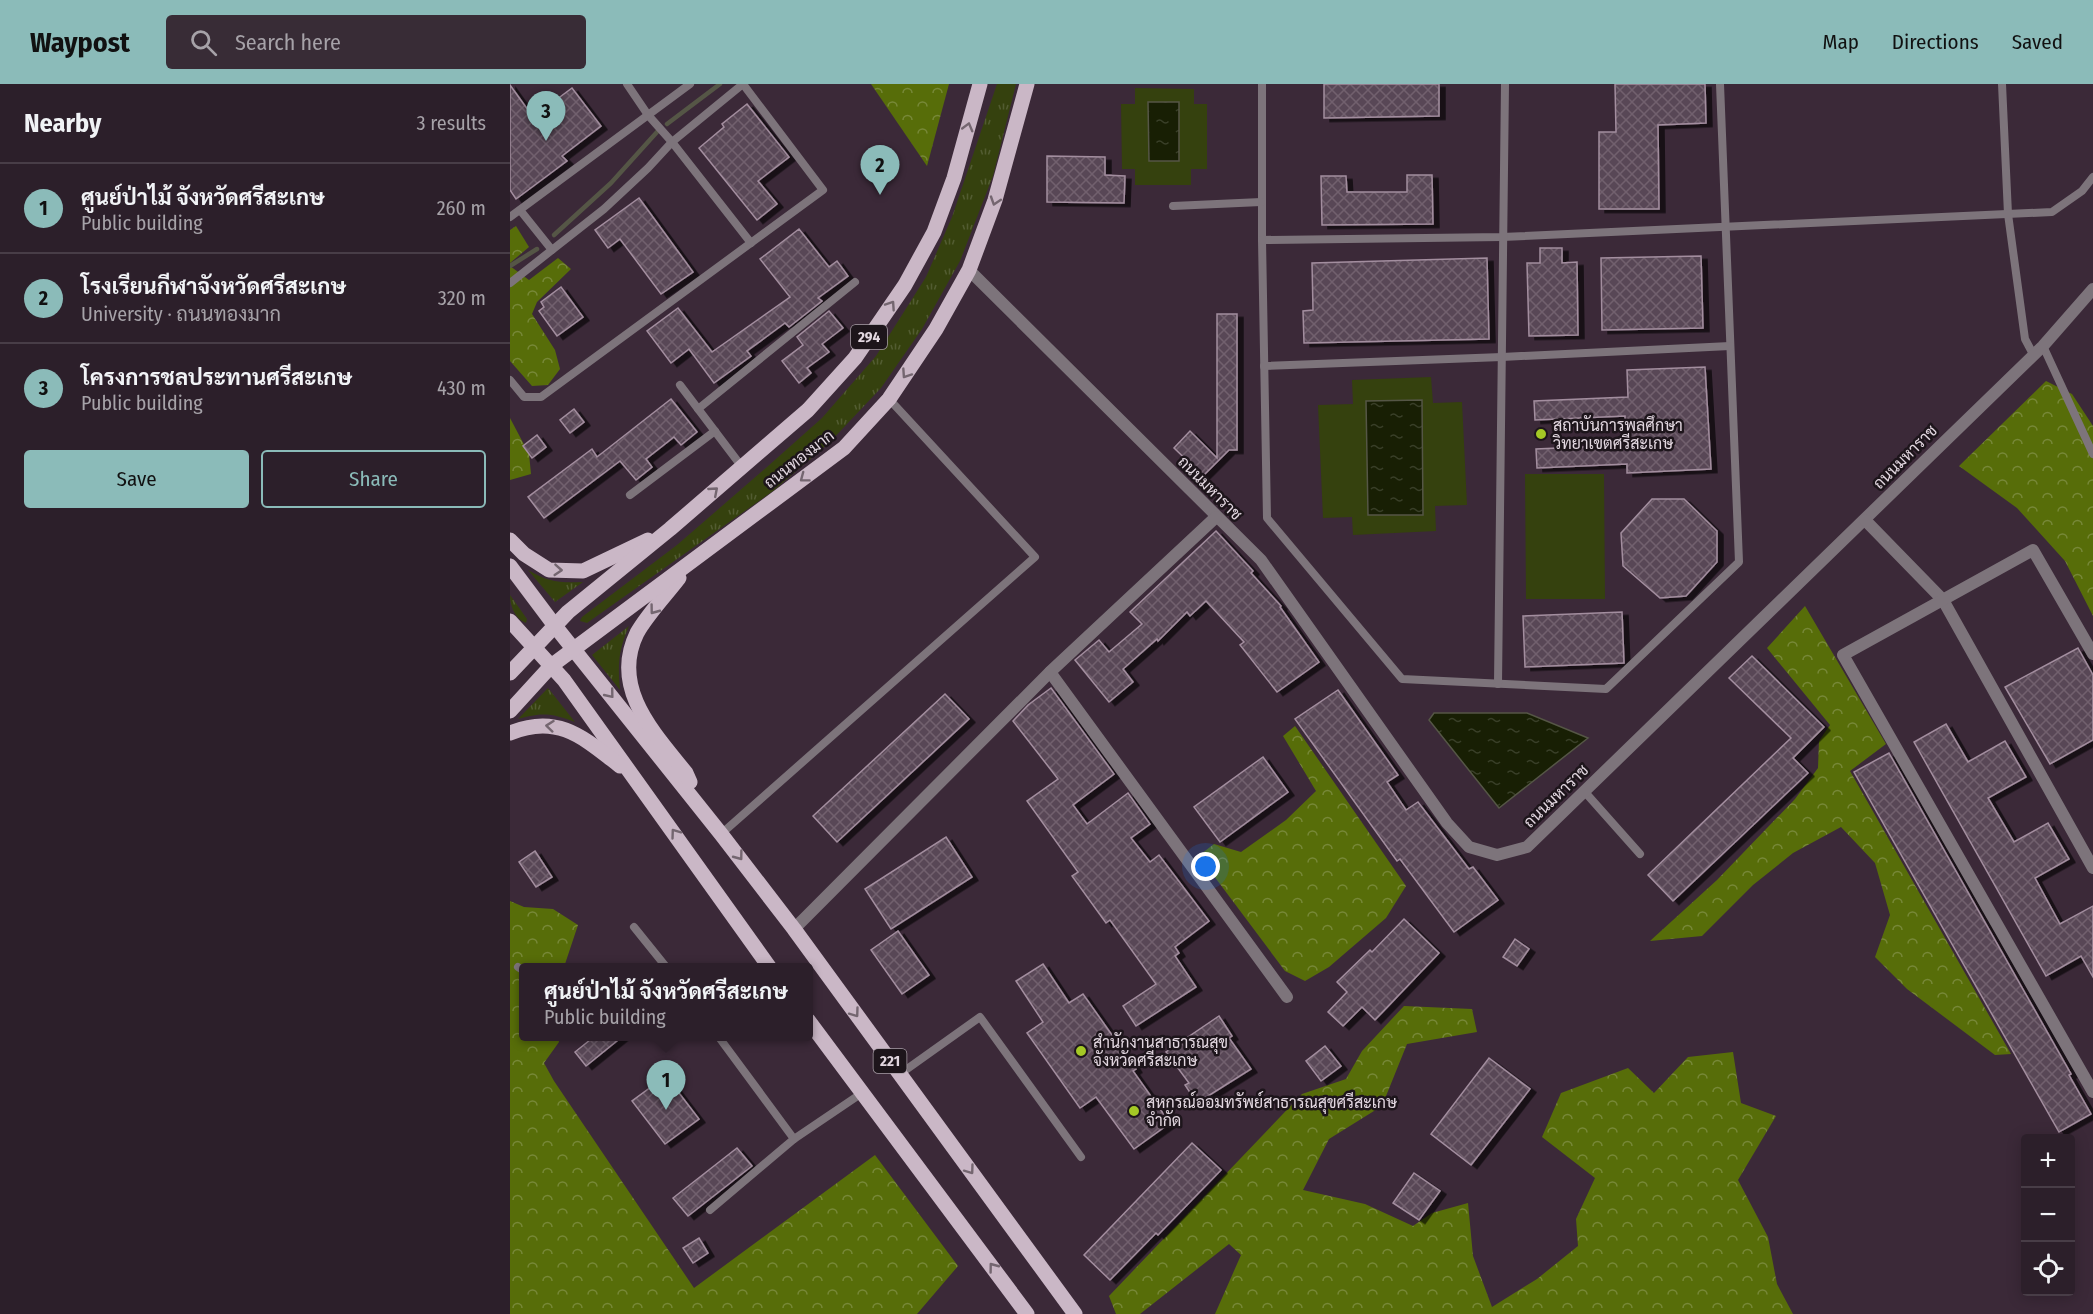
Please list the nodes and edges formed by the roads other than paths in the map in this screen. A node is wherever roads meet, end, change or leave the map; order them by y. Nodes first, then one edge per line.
1 (627, 84) edge
2 (690, 84) edge
3 (980, 84) edge
4 (1028, 84) edge
5 (1262, 84) edge
6 (1505, 84) edge
7 (1720, 84) edge
8 (2002, 84) edge
9 (648, 115) junction
10 (672, 142) junction
11 (2093, 177) edge
12 (1262, 202) junction
13 (1173, 206) dead end
14 (520, 210) junction
15 (2008, 214) junction
16 (510, 217) edge
17 (1725, 228) junction
18 (1502, 237) junction
19 (1262, 240) junction
20 (751, 243) junction
21 (552, 250) junction
22 (969, 270) junction
23 (855, 282) dead end
24 (510, 283) edge
25 (2093, 290) edge
26 (1730, 346) junction
27 (2038, 350) junction
28 (1502, 357) junction
29 (1264, 366) junction
30 (510, 380) edge
31 (680, 385) dead end
32 (889, 399) junction
33 (698, 409) junction
34 (715, 431) junction
35 (2093, 454) edge
36 (742, 467) junction
37 (630, 495) dead end
38 (1216, 517) junction
39 (1865, 520) junction
40 (670, 530) junction
41 (510, 540) edge
42 (690, 564) junction
43 (510, 566) edge
44 (1943, 600) junction
45 (510, 621) edge
46 (555, 626) junction
47 (534, 648) junction
48 (573, 649) junction
49 (2093, 654) edge
50 (551, 666) junction
51 (1050, 672) junction
52 (510, 673) edge
53 (1498, 684) junction
54 (510, 711) edge
55 (510, 733) edge
56 (635, 777) junction
57 (1584, 791) junction
58 (702, 810) junction
59 (721, 834) junction
60 (1640, 854) dead end
61 (2093, 868) edge
62 (634, 927) dead end
63 (794, 929) junction
64 (662, 963) edge
65 (767, 963) edge
66 (1287, 996) dead end
67 (813, 1027) edge
68 (722, 1041) edge
69 (900, 1074) junction
70 (2093, 1092) edge
71 (862, 1093) junction
72 (794, 1139) junction
73 (1081, 1157) dead end
74 (710, 1210) dead end
75 (1028, 1314) edge
76 (1075, 1314) edge

1 - 9 lane
2 - 9 lane
36 -> 3 main road, ถนนทองมาก / 294
4 -> 22 main road, ถนนทองมาก
5 - 12 lane
6 - 18 lane
7 - 17 lane
8 - 15 lane
9 - 10 lane
9 - 14 lane
10 - 20 lane
10 - 20 lane
10 - 21 lane
11 - 15 lane
12 - 13 lane
12 - 19 lane
14 - 16 lane
14 - 21 lane
15 - 17 lane
15 - 27 lane
17 - 18 lane
17 - 26 lane
18 - 19 lane
18 - 28 lane
19 - 29 lane
20 - 30 lane
21 - 24 lane
22 -> 32 main road, ถนนทองมาก
22 - 38 street, ถนนมหาราช
23 - 33 lane
25 - 27 street, ถนนมหาราช
26 - 28 lane
26 - 53 lane
27 - 35 lane
27 - 39 street, ถนนมหาราช
28 - 29 lane
28 - 53 lane
29 - 53 lane
31 - 33 lane
32 -> 42 main road, ถนนทองมาก
32 - 59 lane
33 - 34 lane
34 - 36 lane
34 - 37 lane
40 -> 36 main road, ถนนทองมาก / 294
38 - 51 street
38 - 57 street, ถนนมหาราช
39 - 44 street
39 - 57 street, ถนนมหาราช
41 -> 40 main road
40 - 46 main road, ถนนทองมาก / 294
42 - 48 main road, ถนนทองมาก
42 -> 58 main road
43 - 46 main road, 221
44 - 49 street
44 - 61 street
44 - 70 street
45 - 47 main road
46 - 47 main road, ถนนทองมาก / 294
46 - 48 main road, 221
47 - 50 main road
47 - 52 main road, ถนนทองมาก / 294
48 - 50 main road, ถนนทองมาก
48 -> 58 main road, 221
50 - 54 main road, ถนนทองมาก
50 - 56 main road
51 - 63 street
51 - 66 street
56 -> 55 main road
65 -> 56 main road
57 - 60 lane
58 - 59 main road, 221
59 -> 63 main road, 221
62 - 64 lane
63 -> 69 main road, 221
67 - 71 main road, 221
68 - 72 lane
69 - 73 lane
69 -> 76 main road, 221
71 - 72 lane
75 -> 71 main road, 221
72 - 74 lane

